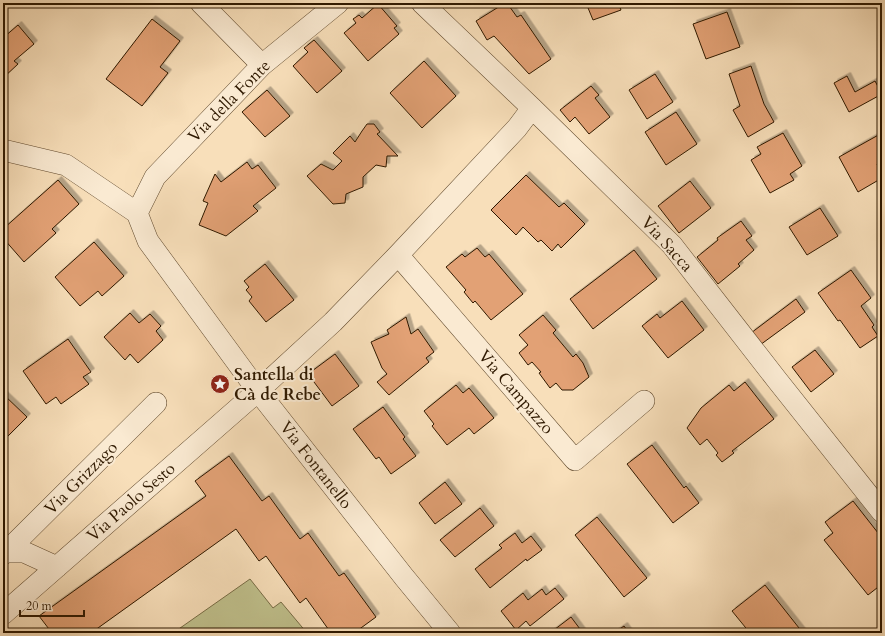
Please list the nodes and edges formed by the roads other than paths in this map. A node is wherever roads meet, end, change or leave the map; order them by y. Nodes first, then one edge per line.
1 (200, 3) edge
2 (338, 3) edge
3 (422, 3) edge
4 (262, 65) junction
5 (532, 108) junction
6 (3, 150) edge
7 (137, 213) junction
8 (398, 255) junction
9 (258, 391) junction
10 (644, 401) dead end
11 (156, 403) dead end
12 (882, 512) edge
13 (4, 553) edge
14 (57, 567) junction
15 (5, 608) edge
16 (450, 633) edge

1 - 4 street
2 - 4 street, Via della Fonte
3 - 5 street, Via Sacca
4 - 7 street, Via della Fonte
5 - 8 street
5 - 12 street, Via Sacca
6 - 7 street
7 - 9 street, Via Fontanello
8 - 9 street
8 - 10 street, Via Campazzo
9 - 14 street, Via Paolo Sesto
9 - 16 street, Via Fontanello
11 - 13 street, Via Grizzago
13 - 14 street, Via Grizzago
14 - 15 street, Via Paolo Sesto

